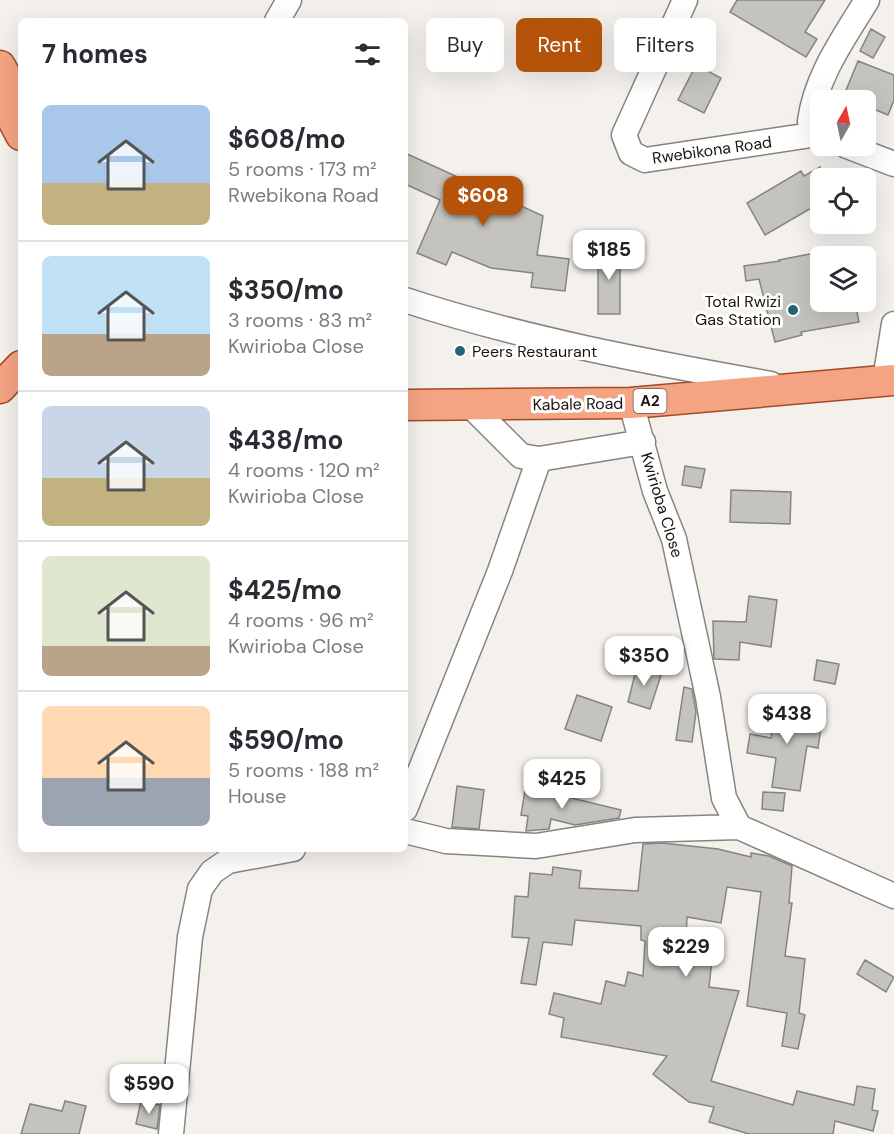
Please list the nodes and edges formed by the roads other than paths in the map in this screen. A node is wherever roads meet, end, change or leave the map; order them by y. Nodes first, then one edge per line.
1 (685, 0) edge
2 (867, 0) edge
3 (0, 66) edge
4 (818, 90) edge
5 (0, 95) edge
6 (18, 99) edge
7 (18, 129) edge
8 (810, 135) edge
9 (873, 156) edge
10 (894, 164) edge
11 (408, 301) edge
12 (894, 324) edge
13 (18, 369) edge
14 (889, 380) edge
15 (0, 388) edge
16 (799, 389) junction
17 (0, 402) edge
18 (18, 403) edge
19 (631, 403) junction
20 (408, 405) edge
21 (470, 405) junction
22 (643, 442) junction
23 (538, 459) junction
24 (408, 801) edge
25 (739, 827) junction
26 (408, 832) edge
27 (277, 852) edge
28 (894, 896) edge
29 (171, 1134) edge

1 - 8 street, Rwebikona Road
2 - 4 street
3 - 6 main road
5 - 7 main road
9 - 10 street
11 - 16 street
12 - 14 street
13 - 15 main road
14 - 16 main road, Kabale Road / A2
16 - 19 main road, Kabale Road / A2
17 - 18 main road
19 - 21 main road, Kabale Road / A2
19 - 22 street, Kwirioba Close
20 - 21 main road, Kabale Road / A2
21 - 23 street
22 - 23 street
22 - 25 street, Kwirioba Close
23 - 24 street
25 - 26 street
25 - 28 street
27 - 29 street

